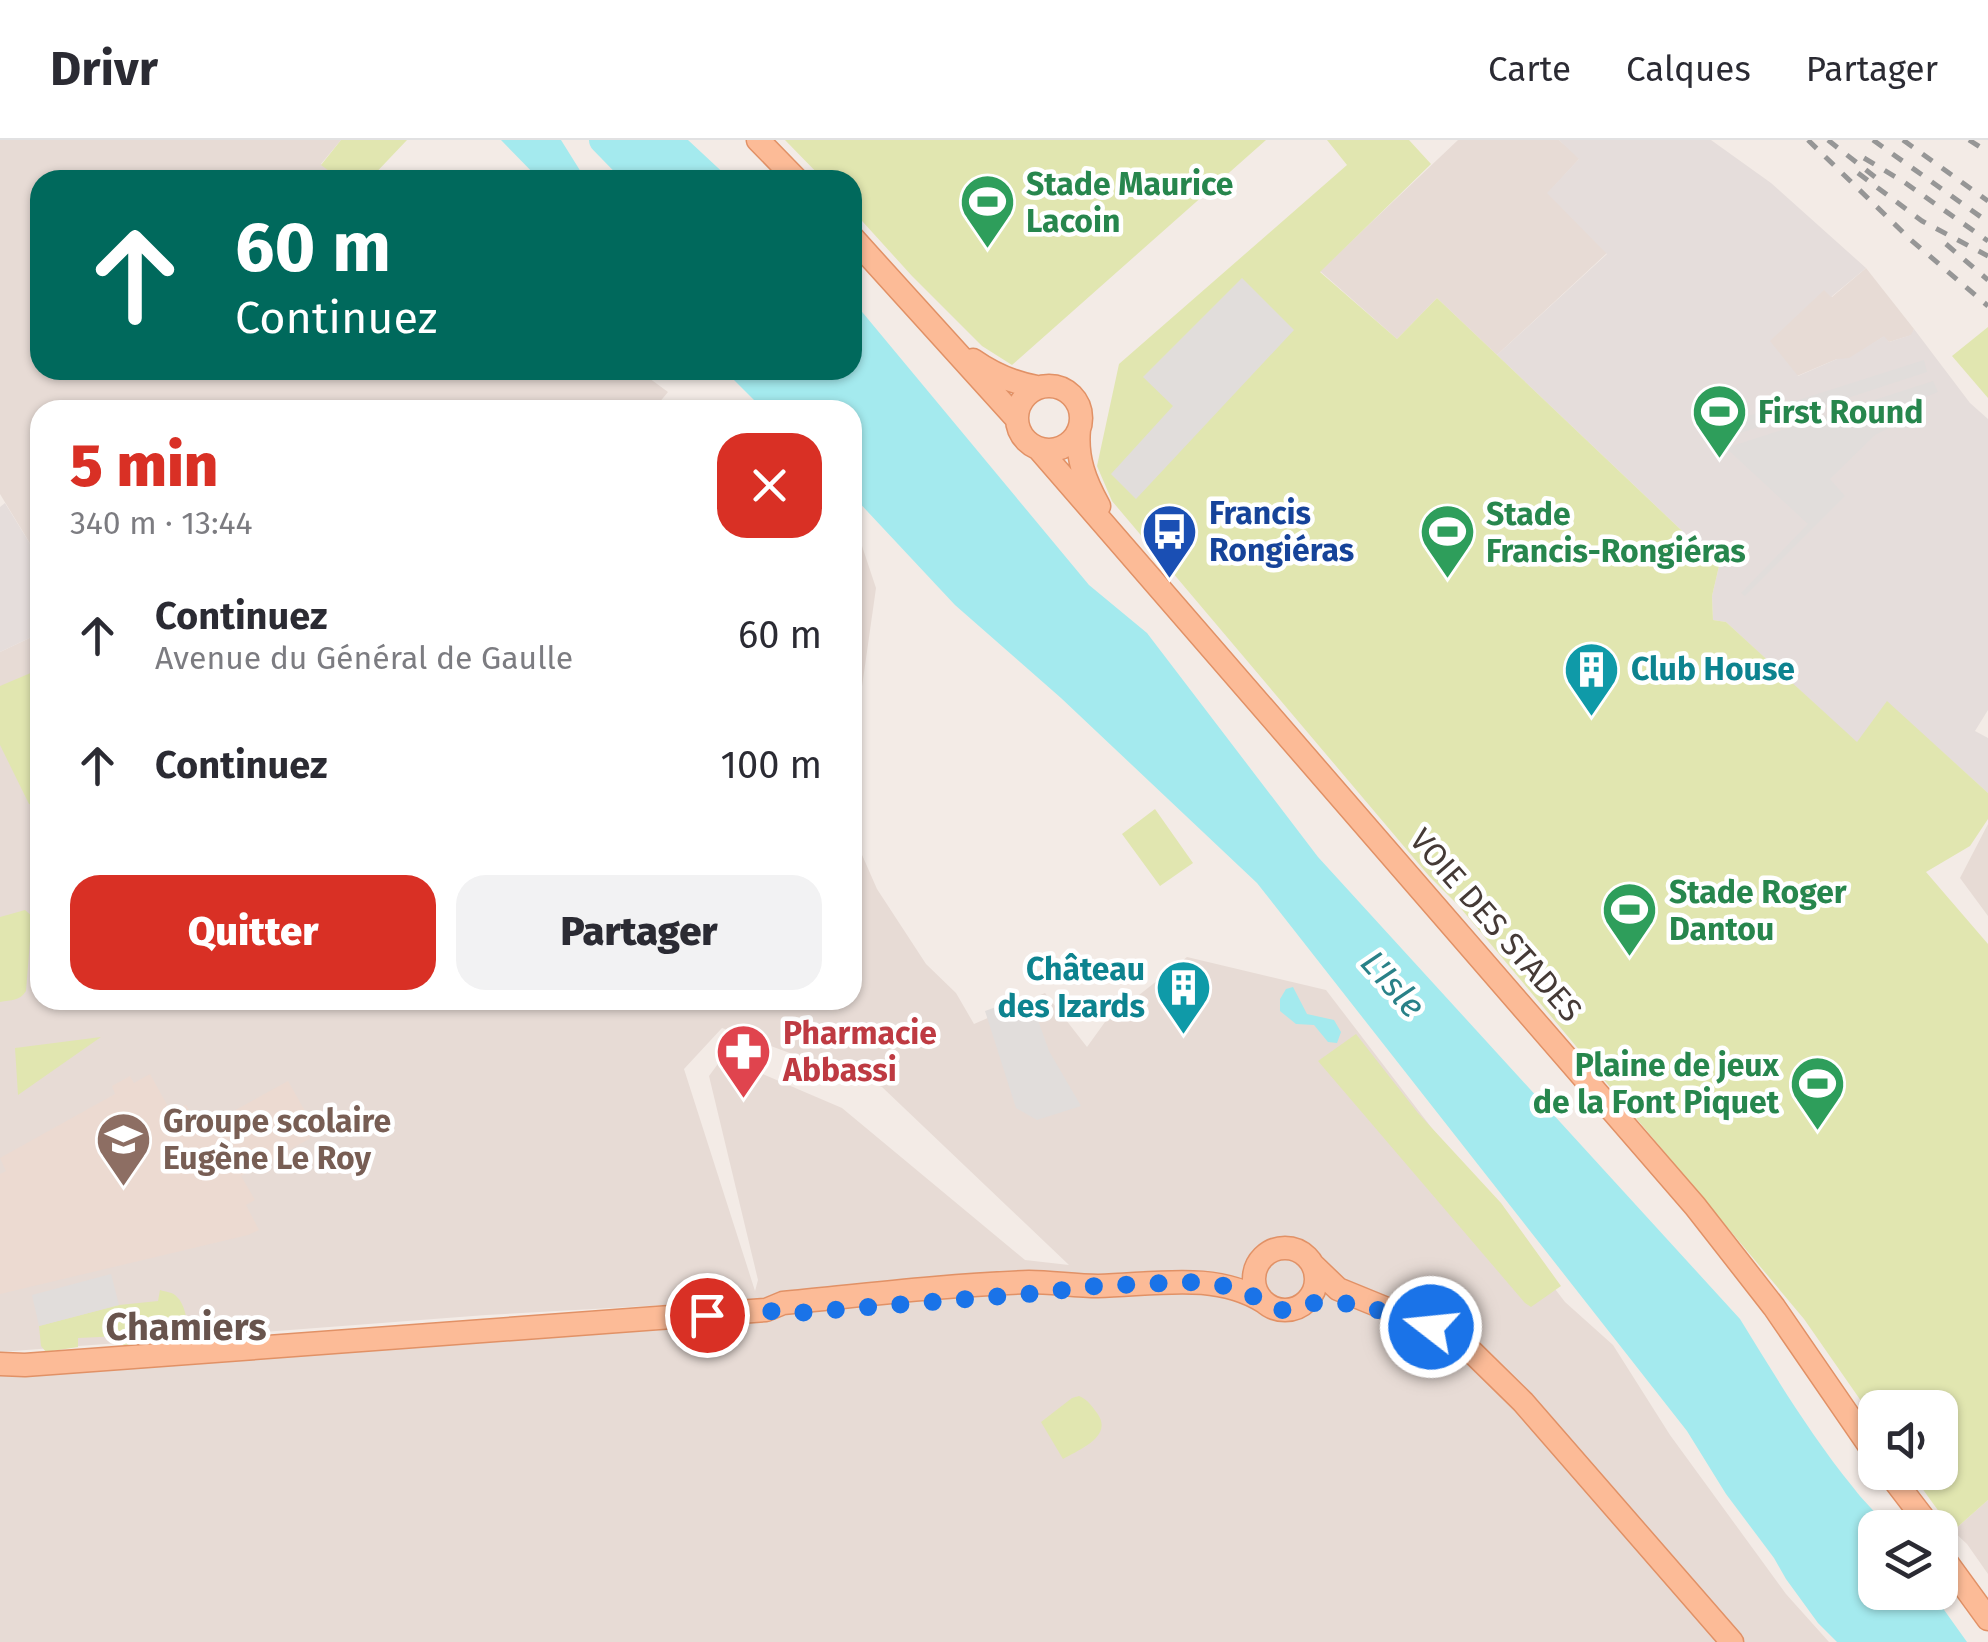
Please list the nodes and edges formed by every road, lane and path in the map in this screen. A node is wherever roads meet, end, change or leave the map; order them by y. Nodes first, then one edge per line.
1 (758, 140) edge
2 (788, 170) edge
3 (862, 248) edge
4 (944, 340) junction
5 (1038, 387) junction
6 (1016, 418) junction
7 (1079, 430) junction
8 (1038, 448) junction
9 (1124, 547) junction
10 (1259, 1263) junction
11 (1313, 1265) junction
12 (1189, 1282) junction
13 (1264, 1302) junction
14 (1302, 1306) junction
15 (1414, 1320) junction
16 (0, 1368) edge
17 (1858, 1429) edge
18 (1902, 1490) edge
19 (1917, 1510) edge
20 (1958, 1560) edge
21 (1958, 1578) edge
22 (1988, 1598) edge
23 (1988, 1619) edge
24 (1732, 1642) edge

1 - 2 main road
3 - 4 main road
4 - 5 main road
4 - 6 main road
5 - 6 main road
5 - 7 main road
6 - 8 main road
7 - 8 main road
7 - 9 main road, VOIE DES STADES
8 - 9 main road, VOIE DES STADES
9 - 17 main road, VOIE DES STADES
10 - 11 main road
10 - 12 main road
10 - 13 main road
11 - 14 main road
11 - 15 main road
12 - 13 main road
12 - 16 main road
13 - 14 main road
14 - 15 main road
15 - 24 main road
18 - 19 main road
20 - 22 main road
21 - 23 main road

